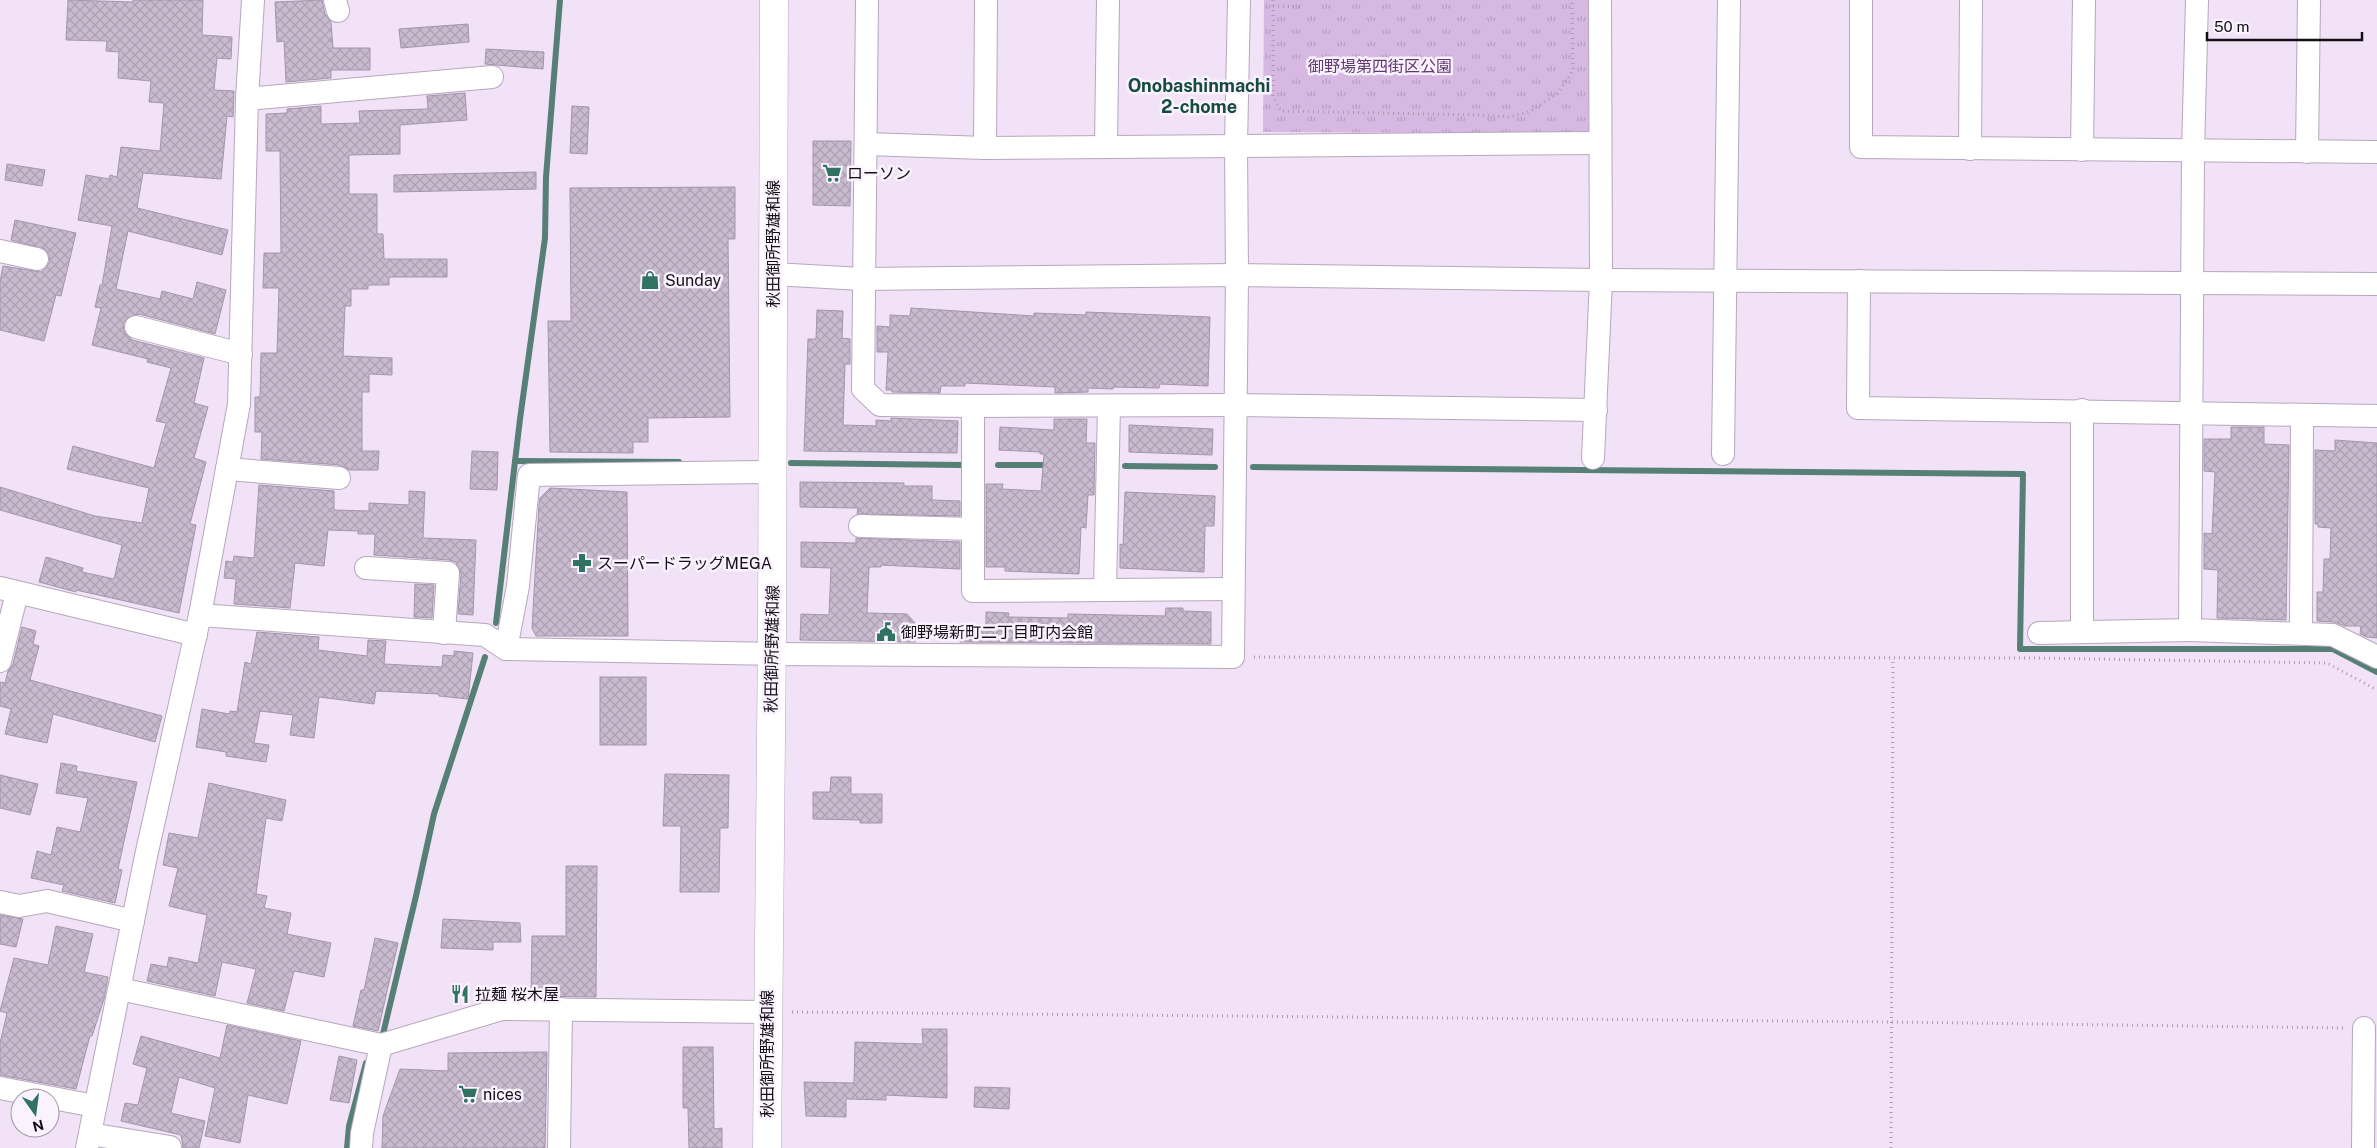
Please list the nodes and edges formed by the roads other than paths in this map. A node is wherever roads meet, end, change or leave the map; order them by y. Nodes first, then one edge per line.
1 (253, 0) edge
2 (774, 0) edge
3 (867, 0) edge
4 (986, 0) edge
5 (1108, 0) edge
6 (1239, 0) edge
7 (1600, 0) edge
8 (1730, 0) edge
9 (1861, 0) edge
10 (1971, 0) edge
11 (2084, 0) edge
12 (2197, 0) edge
13 (2309, 0) edge
14 (492, 77) dead end
15 (248, 99) junction
16 (866, 144) junction
17 (1599, 144) junction
18 (1236, 145) junction
19 (1106, 146) junction
20 (985, 148) junction
21 (1970, 149) junction
22 (2082, 150) junction
23 (2193, 152) junction
24 (2307, 152) junction
25 (2377, 152) edge
26 (0, 251) edge
27 (38, 259) dead end
28 (773, 274) junction
29 (1237, 275) junction
30 (862, 280) junction
31 (1601, 280) junction
32 (1726, 280) junction
33 (1859, 281) junction
34 (2193, 283) junction
35 (2377, 284) edge
36 (136, 326) dead end
37 (241, 354) junction
38 (1235, 405) junction
39 (973, 406) junction
40 (1109, 406) junction
41 (1596, 410) junction
42 (2082, 410) junction
43 (2192, 411) junction
44 (2302, 416) junction
45 (2377, 416) edge
46 (1722, 454) dead end
47 (1594, 458) dead end
48 (227, 469) junction
49 (772, 472) junction
50 (339, 478) dead end
51 (860, 526) dead end
52 (973, 528) junction
53 (366, 568) dead end
54 (1233, 589) junction
55 (8, 590) edge
56 (1105, 590) junction
57 (198, 625) junction
58 (2190, 630) junction
59 (2082, 631) junction
60 (444, 633) junction
61 (2039, 633) dead end
62 (2301, 633) junction
63 (506, 649) junction
64 (772, 654) junction
65 (2377, 657) edge
66 (0, 661) edge
67 (0, 902) edge
68 (133, 922) junction
69 (120, 988) junction
70 (561, 1010) junction
71 (767, 1012) junction
72 (2364, 1028) road end
73 (381, 1045) junction
74 (0, 1088) edge
75 (95, 1106) junction
76 (88, 1141) edge
77 (170, 1147) edge
78 (361, 1148) edge
79 (559, 1148) edge
80 (767, 1148) edge
81 (2363, 1148) edge

1 - 15 street
2 - 28 main road, 秋田御所野雄和線
3 - 16 street
4 - 20 street
5 - 19 street
6 - 18 street
7 - 17 street
8 - 32 street
9 - 21 street
10 - 21 street
11 - 22 street
12 - 23 street
13 - 24 street
14 - 15 street
15 - 37 street
16 - 20 street
16 - 30 street
17 - 18 street
17 - 31 street
18 - 19 street
18 - 29 street
19 - 20 street
21 - 22 street
22 - 23 street
23 - 24 street
23 - 34 street
24 - 25 street
26 - 27 street
28 - 30 street
28 - 49 main road, 秋田御所野雄和線
29 - 30 street
29 - 31 street
29 - 38 street
30 - 39 street
31 - 32 street
31 - 41 street
32 - 33 street
32 - 46 street
33 - 34 street
33 - 42 street
34 - 35 street
34 - 43 street
36 - 37 street
37 - 48 street
38 - 40 street
38 - 41 street
38 - 54 street
39 - 40 street
39 - 52 street
40 - 56 street
41 - 47 street
42 - 43 street
42 - 59 street
43 - 44 street
43 - 58 street
44 - 45 street
44 - 62 street
48 - 50 street
48 - 57 street
49 - 63 street
49 - 64 main road, 秋田御所野雄和線
51 - 52 street
52 - 56 street
53 - 60 street
54 - 56 street
54 - 64 street
55 - 57 street
55 - 66 street
57 - 60 street
57 - 68 street
58 - 59 street
58 - 62 street
59 - 61 street
60 - 63 street
62 - 65 street
63 - 64 street
64 - 71 main road, 秋田御所野雄和線
67 - 68 street
68 - 69 street
69 - 73 street
69 - 75 street
70 - 71 street
70 - 73 street
70 - 79 street
71 - 80 main road, 秋田御所野雄和線
72 - 81 street
73 - 78 street
74 - 75 street
75 - 76 street
76 - 77 street

